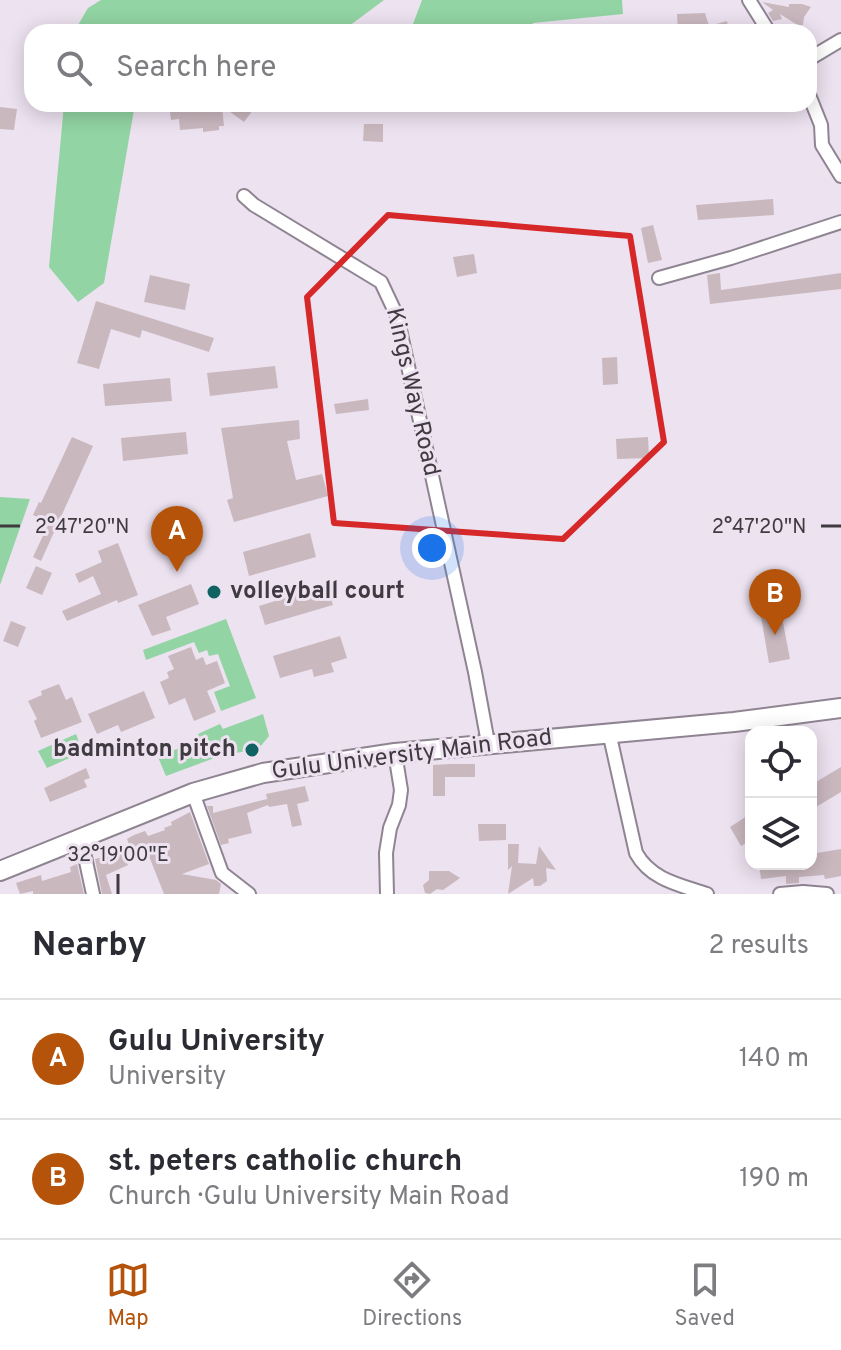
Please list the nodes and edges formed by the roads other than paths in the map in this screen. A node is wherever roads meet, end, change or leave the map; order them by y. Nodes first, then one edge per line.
1 (749, 0) edge
2 (764, 24) edge
3 (841, 40) edge
4 (817, 54) edge
5 (816, 112) edge
6 (841, 176) edge
7 (244, 196) dead end
8 (841, 222) edge
9 (659, 278) dead end
10 (841, 708) edge
11 (609, 732) junction
12 (488, 743) junction
13 (395, 753) junction
14 (193, 793) junction
15 (67, 843) junction
16 (0, 871) edge
17 (93, 894) edge
18 (249, 894) edge
19 (387, 894) edge
20 (707, 894) edge
21 (780, 894) edge
22 (827, 894) edge

1 - 2 street
3 - 4 street
5 - 6 street
7 - 12 street, Kings Way Road
8 - 9 street
10 - 11 street, Gulu University Main Road
11 - 12 street, Gulu University Main Road
11 - 20 street
12 - 13 street, Gulu University Main Road
13 - 14 street, Gulu University Main Road
13 - 19 street
14 - 15 street, Gulu University Main Road
14 - 18 street
15 - 16 street, Gulu University Main Road
15 - 17 street
21 - 22 street

